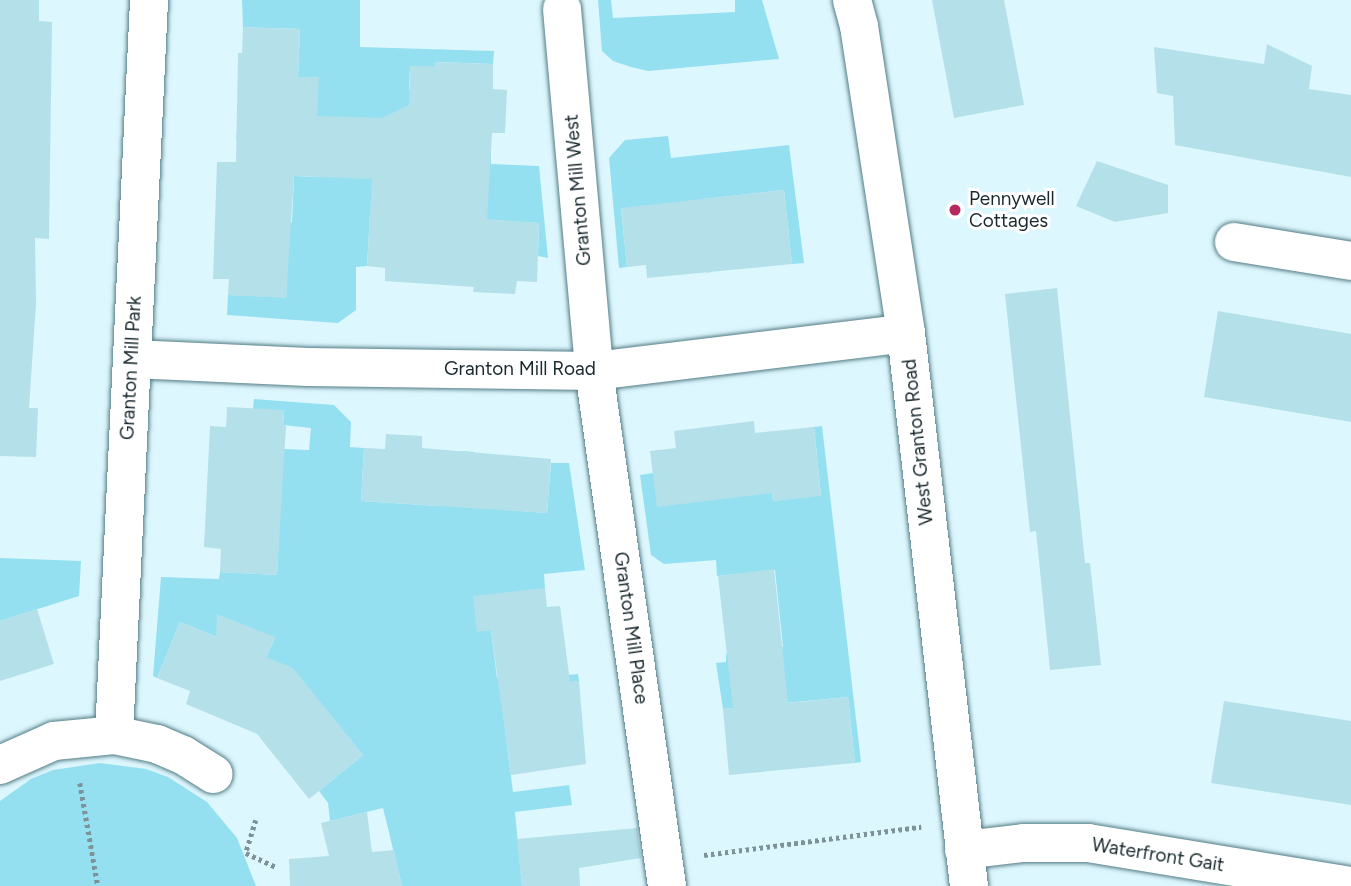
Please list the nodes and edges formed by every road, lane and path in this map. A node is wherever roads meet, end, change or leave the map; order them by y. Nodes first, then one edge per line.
1 (149, 0) edge
2 (852, 0) edge
3 (562, 9) dead end
4 (1234, 242) dead end
5 (1351, 261) edge
6 (906, 332) junction
7 (132, 359) junction
8 (594, 371) junction
9 (114, 735) junction
10 (72, 737) junction
11 (0, 765) edge
12 (214, 774) dead end
13 (256, 820) dead end
14 (964, 853) edge
15 (276, 867) dead end
16 (665, 873) edge
17 (98, 886) edge
18 (1351, 886) edge

1 - 7 street, Granton Mill Park
2 - 6 street, West Granton Road
3 - 8 street, Granton Mill West
4 - 5 street
6 - 8 street, Granton Mill Road
6 - 14 street, West Granton Road
7 - 8 street, Granton Mill Road
7 - 9 street, Granton Mill Park
8 - 16 street, Granton Mill Place
9 - 10 street
9 - 12 street
10 - 11 street
10 - 17 path
13 - 15 path
14 - 16 path
14 - 18 street, Waterfront Gait

